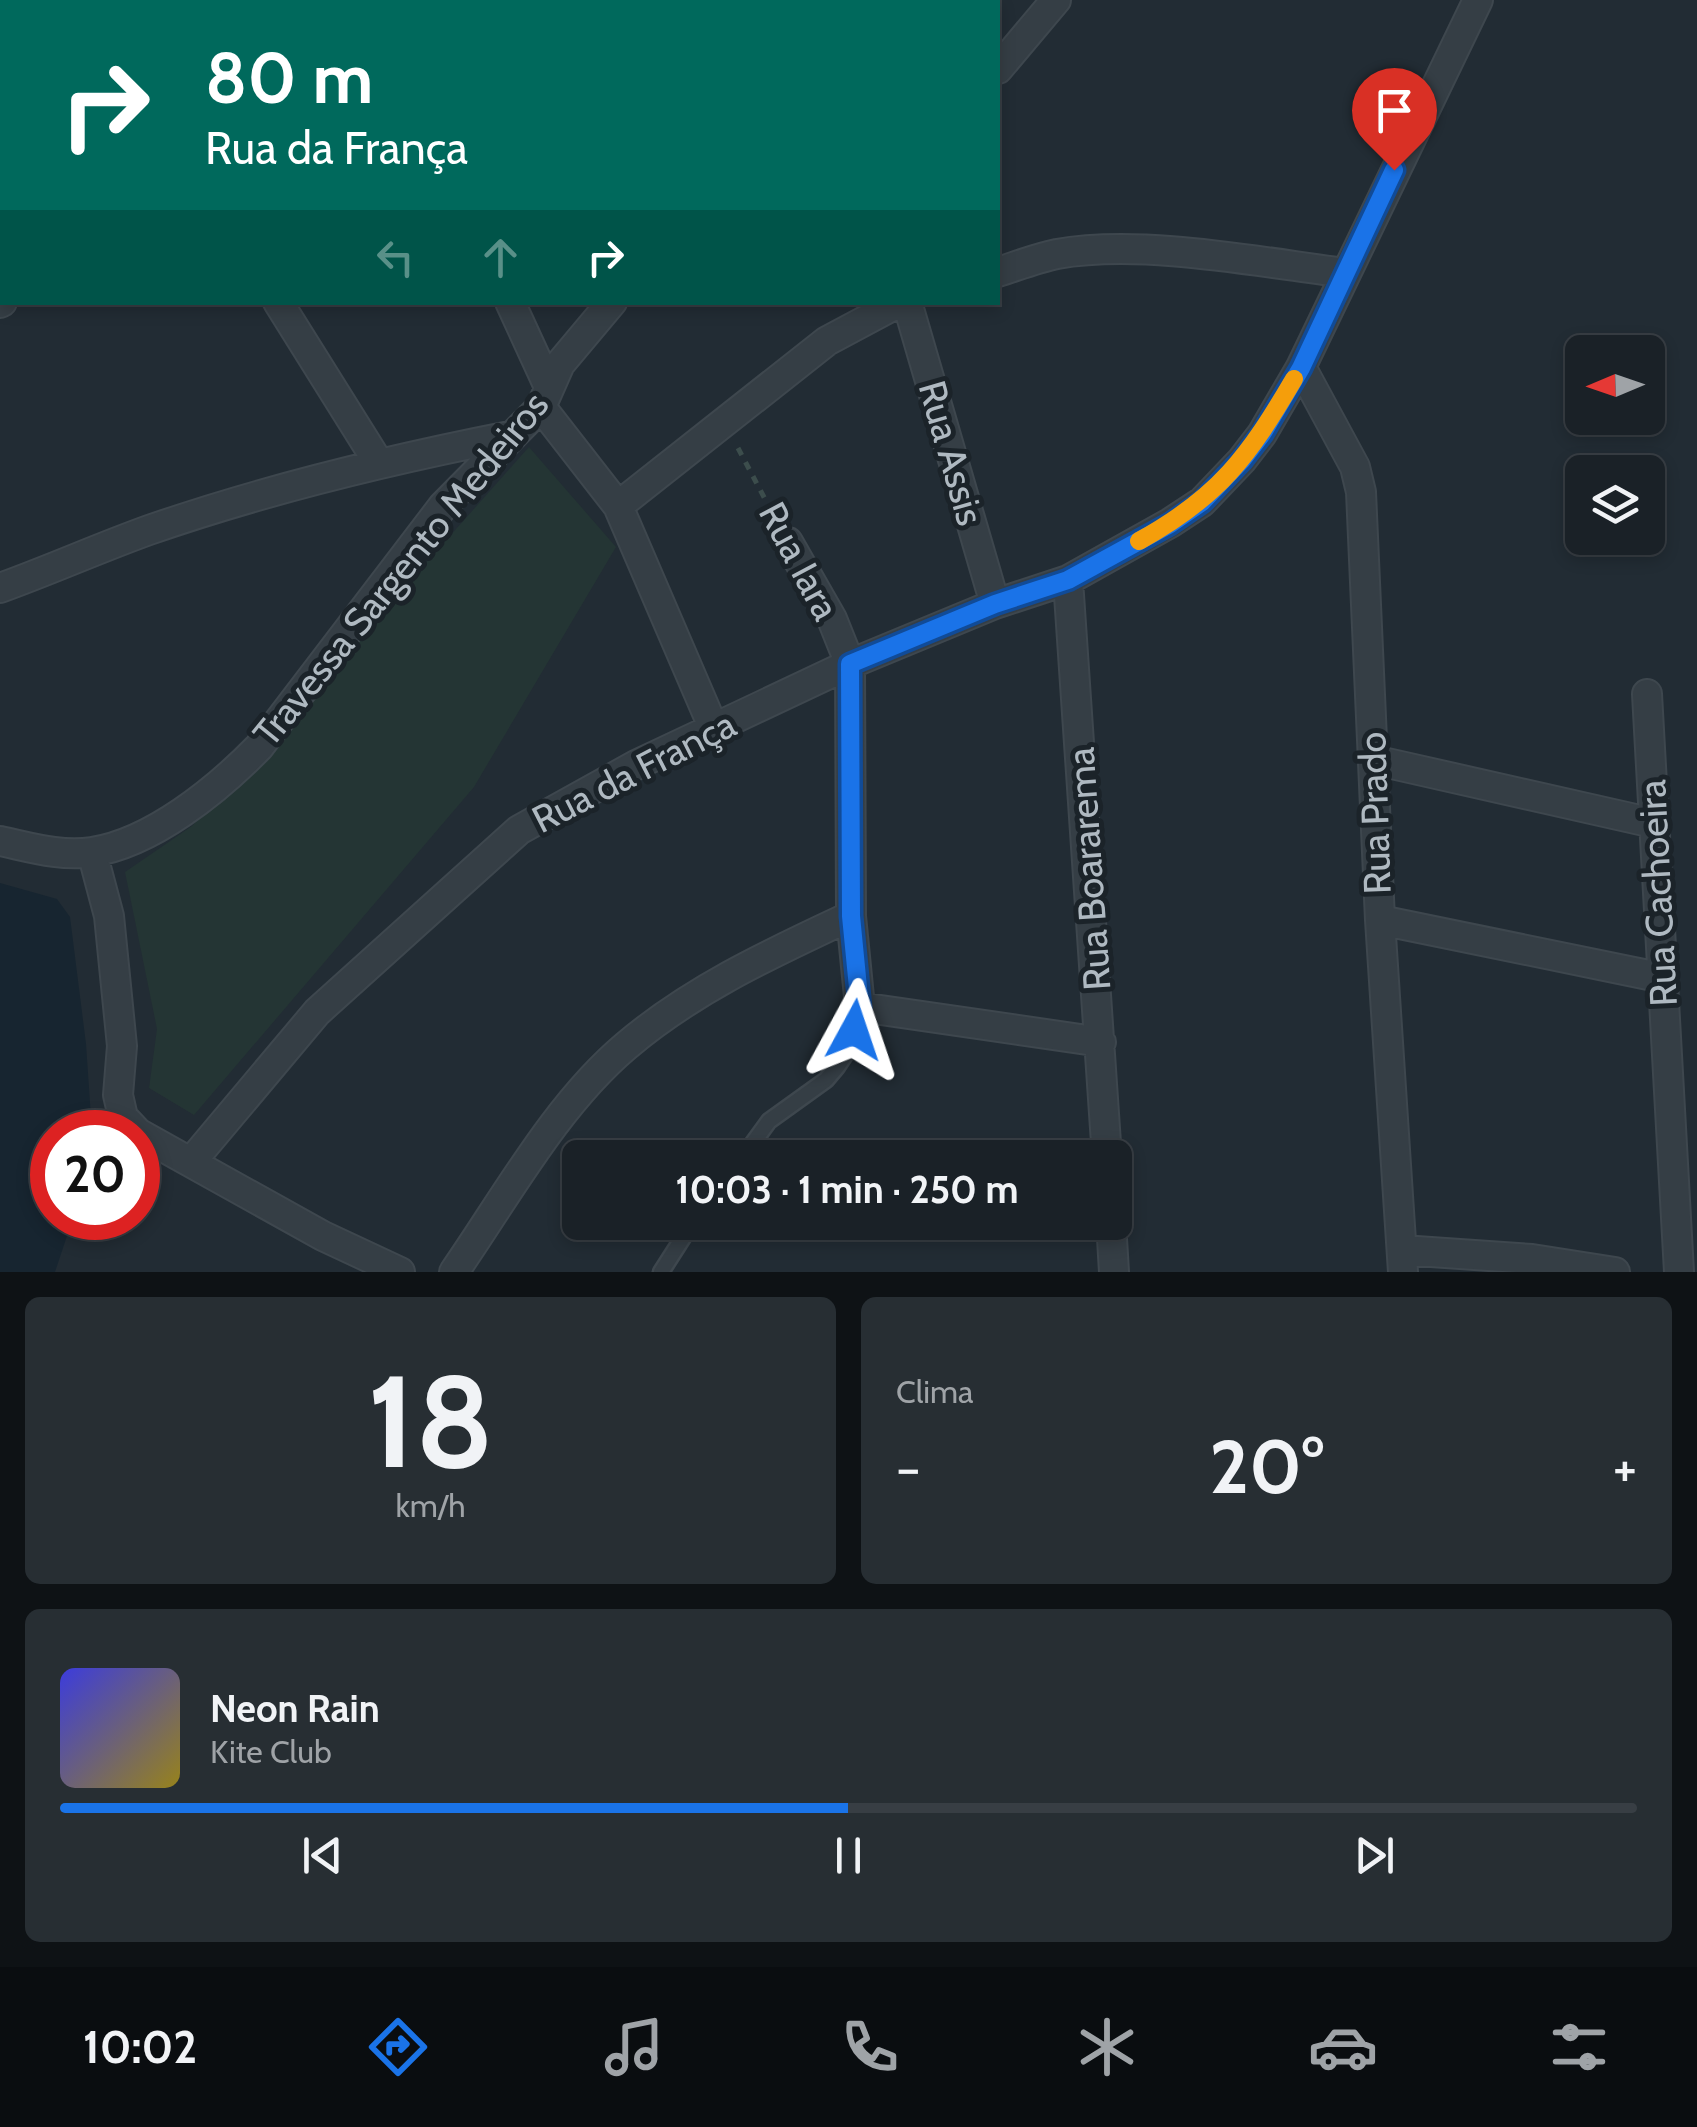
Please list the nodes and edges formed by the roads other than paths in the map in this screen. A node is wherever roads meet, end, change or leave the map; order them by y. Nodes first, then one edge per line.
1 (1056, 0) edge
2 (1478, 0) edge
3 (1000, 68) edge
4 (1000, 271) edge
5 (1344, 273) junction
6 (280, 305) edge
7 (511, 305) edge
8 (609, 305) edge
9 (897, 305) edge
10 (904, 305) edge
11 (1301, 368) junction
12 (545, 397) junction
13 (511, 436) junction
14 (378, 462) junction
15 (618, 506) junction
16 (788, 542) road end
17 (1068, 580) junction
18 (0, 588) edge
19 (995, 604) junction
20 (850, 664) junction
21 (1648, 694) dead end
22 (714, 729) junction
23 (1374, 760) junction
24 (1653, 823) junction
25 (0, 840) edge
26 (92, 852) junction
27 (851, 916) junction
28 (1380, 920) junction
29 (1663, 978) junction
30 (860, 1008) junction
31 (1101, 1042) junction
32 (121, 1110) edge
33 (755, 1140) edge
34 (1106, 1140) edge
35 (160, 1145) edge
36 (191, 1162) junction
37 (681, 1240) edge
38 (1112, 1240) edge
39 (1403, 1261) edge
40 (400, 1272) edge
41 (454, 1272) edge
42 (661, 1272) edge
43 (1114, 1272) edge
44 (1615, 1272) edge
45 (1679, 1272) edge

1 - 3 street
2 - 5 street, Rua da França
4 - 5 street
5 - 11 street, Rua da França
6 - 14 street
7 - 12 street
8 - 12 street, Travessa Sargento Medeiros
9 - 15 street
10 - 19 street, Rua Assis
11 - 17 street, Rua da França
11 - 23 street, Rua Prado
12 - 13 street, Travessa Sargento Medeiros
12 - 15 street
13 - 14 street
13 - 26 street, Travessa Sargento Medeiros
14 - 18 street
15 - 22 street
16 - 20 street, Rua Iara
17 - 19 street, Rua da França
17 - 31 street, Rua Boararema
19 - 20 street, Rua da França
20 - 22 street, Rua da França
20 - 27 street, Rua Iara
21 - 24 street, Rua Cachoeira
22 - 36 street, Rua da França
23 - 24 street
23 - 28 street, Rua Prado
24 - 29 street, Rua Cachoeira
25 - 26 street, Travessa Sargento Medeiros
26 - 32 street
27 - 30 street, Rua Iara
27 - 41 street
28 - 29 street
28 - 39 street, Rua Prado
29 - 45 street, Rua Cachoeira
30 - 31 street
30 - 33 lane
31 - 34 street, Rua Boararema
35 - 36 street
36 - 40 street
37 - 42 lane
38 - 43 street
39 - 44 street

